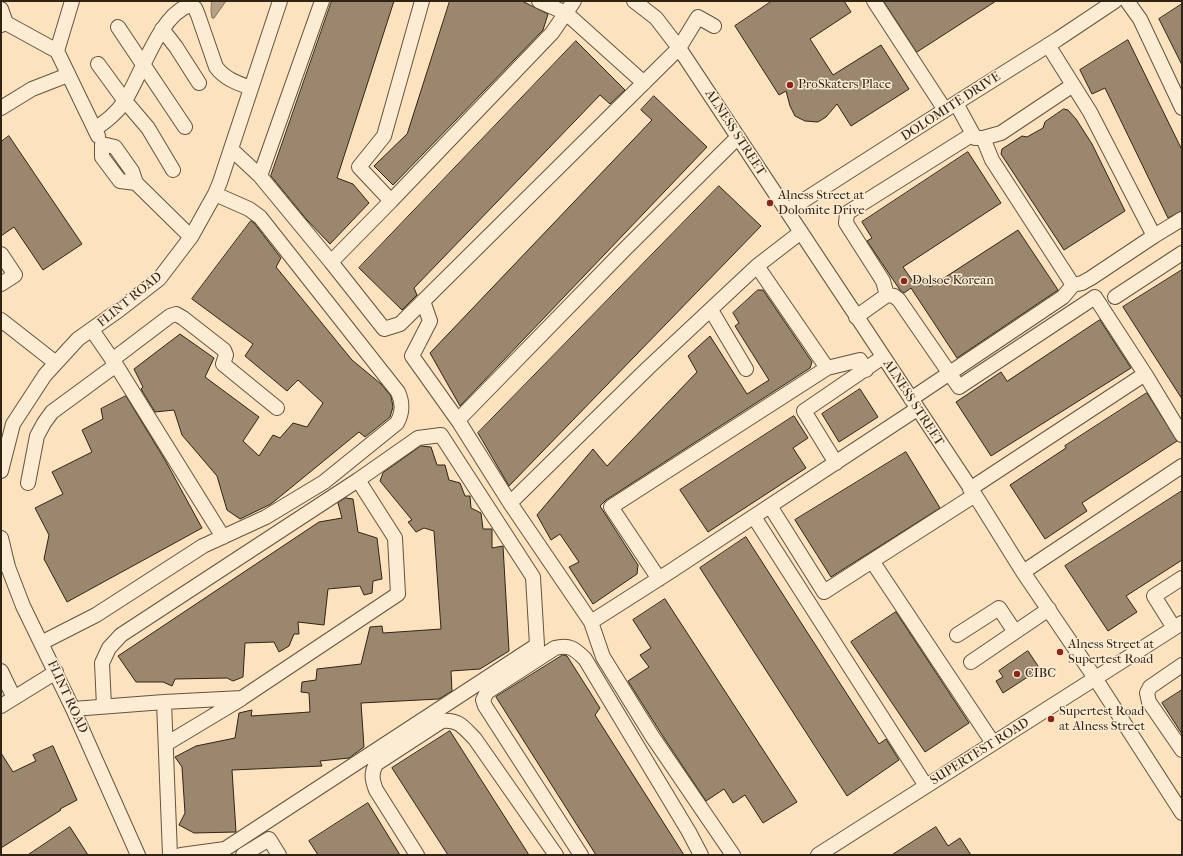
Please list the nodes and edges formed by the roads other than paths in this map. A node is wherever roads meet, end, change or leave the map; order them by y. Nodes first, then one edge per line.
1 (72, 1) edge
2 (280, 1) edge
3 (322, 1) edge
4 (422, 1) edge
5 (539, 1) edge
6 (574, 1) edge
7 (634, 1) edge
8 (874, 1) edge
9 (1115, 1) edge
10 (1128, 1) edge
11 (566, 13) junction
12 (3, 19) edge
13 (118, 26) dead end
14 (714, 26) dead end
15 (162, 30) junction
16 (1048, 45) junction
17 (679, 48) junction
18 (57, 51) junction
19 (98, 64) dead end
20 (143, 65) junction
21 (68, 75) junction
22 (199, 83) dead end
23 (644, 83) junction
24 (1073, 85) junction
25 (251, 88) junction
26 (124, 101) junction
27 (950, 107) junction
28 (1, 108) edge
29 (1182, 108) edge
30 (185, 127) dead end
31 (95, 129) junction
32 (978, 136) junction
33 (738, 137) junction
34 (231, 149) junction
35 (173, 170) dead end
36 (260, 176) junction
37 (215, 194) junction
38 (391, 201) junction
39 (787, 211) junction
40 (1182, 219) edge
41 (801, 232) junction
42 (1154, 236) junction
43 (191, 237) junction
44 (1182, 253) edge
45 (1, 254) edge
46 (331, 262) junction
47 (757, 266) junction
48 (1, 284) edge
49 (1073, 285) junction
50 (887, 295) junction
51 (1114, 296) dead end
52 (423, 301) junction
53 (711, 310) junction
54 (856, 317) junction
55 (1, 320) edge
56 (92, 330) junction
57 (883, 357) junction
58 (56, 363) junction
59 (114, 363) junction
60 (827, 368) junction
61 (746, 369) dead end
62 (866, 370) junction
63 (950, 374) junction
64 (1145, 374) junction
65 (914, 404) junction
66 (277, 408) dead end
67 (459, 422) junction
68 (1182, 435) edge
69 (836, 463) junction
70 (2, 464) edge
71 (1182, 466) edge
72 (358, 480) junction
73 (28, 483) dead end
74 (972, 492) junction
75 (510, 503) junction
76 (770, 506) junction
77 (754, 517) junction
78 (223, 537) junction
79 (1, 538) edge
80 (872, 561) junction
81 (1023, 572) junction
82 (1182, 578) edge
83 (659, 579) junction
84 (1048, 609) junction
85 (590, 622) junction
86 (1178, 625) edge
87 (1014, 632) junction
88 (957, 635) dead end
89 (41, 643) junction
90 (971, 662) dead end
91 (1182, 665) edge
92 (1, 671) edge
93 (56, 672) junction
94 (1095, 678) junction
95 (14, 698) junction
96 (242, 698) junction
97 (164, 702) junction
98 (1, 706) edge
99 (104, 706) junction
100 (73, 709) junction
101 (994, 743) junction
102 (166, 744) junction
103 (1182, 750) edge
104 (926, 786) junction
105 (1182, 813) edge
106 (138, 855) edge
107 (170, 855) edge
108 (181, 855) edge
109 (243, 855) edge
110 (279, 855) edge
111 (417, 855) edge
112 (556, 855) edge
113 (581, 855) edge
114 (701, 855) edge
115 (733, 855) edge
116 (818, 855) edge

1 - 18 street
2 - 25 street, FLINT ROAD
3 - 36 street
4 - 38 street
5 - 11 street
6 - 11 street
7 - 17 street, ALNESS STREET
8 - 27 street
9 - 16 street, DOLOMITE DRIVE
10 - 29 street
11 - 23 street
11 - 38 street
12 - 18 street
13 - 20 street
14 - 17 street
15 - 20 street
15 - 22 street
15 - 25 street
16 - 24 street
16 - 27 street, DOLOMITE DRIVE
17 - 23 street
17 - 33 street, ALNESS STREET
18 - 21 street
19 - 26 street
20 - 26 street
20 - 30 street
21 - 28 street
21 - 31 street
23 - 52 street
24 - 32 street
24 - 42 street
25 - 34 street, FLINT ROAD
26 - 31 street
26 - 35 street
27 - 32 street
27 - 39 street, DOLOMITE DRIVE
31 - 43 street
32 - 49 street
32 - 50 street
33 - 39 street, ALNESS STREET
33 - 67 street
34 - 36 street
34 - 37 street, FLINT ROAD
36 - 46 street
37 - 43 street, FLINT ROAD
37 - 78 street
38 - 46 street
39 - 41 street, ALNESS STREET
40 - 42 street
41 - 47 street
41 - 54 street, ALNESS STREET
42 - 49 street
43 - 56 street, FLINT ROAD
44 - 51 street
45 - 48 street
46 - 52 street
47 - 53 street
47 - 60 street
49 - 63 street
50 - 54 street
50 - 63 street
52 - 67 street
53 - 61 street
53 - 75 street
54 - 57 street, ALNESS STREET
55 - 58 street
56 - 58 street, FLINT ROAD
56 - 59 street
57 - 62 street
57 - 65 street, ALNESS STREET
58 - 70 street, FLINT ROAD
59 - 66 street
59 - 73 street
59 - 78 street
60 - 62 street
60 - 83 street
62 - 69 street
63 - 64 street
63 - 65 street
64 - 68 street
64 - 74 street
65 - 69 street
65 - 74 street, ALNESS STREET
67 - 75 street
69 - 76 street
71 - 81 street
72 - 96 street
72 - 99 street
72 - 108 street
74 - 80 street
74 - 81 street, ALNESS STREET
75 - 85 street
76 - 77 street
76 - 80 street
77 - 83 street
77 - 104 street
78 - 89 street
79 - 89 street, FLINT ROAD
80 - 101 street
81 - 84 street, ALNESS STREET
82 - 86 street
83 - 85 street
84 - 87 street
84 - 94 street, ALNESS STREET
85 - 115 street
86 - 94 street, SUPERTEST ROAD
87 - 88 street
87 - 90 street
89 - 93 street, FLINT ROAD
91 - 103 street
92 - 95 street
93 - 95 street
93 - 100 street, FLINT ROAD
94 - 101 street, SUPERTEST ROAD
94 - 105 street, ALNESS STREET
95 - 98 street
96 - 97 street
96 - 102 street
97 - 99 street
97 - 102 street
99 - 100 street
100 - 106 street, FLINT ROAD
101 - 104 street, SUPERTEST ROAD
102 - 107 street
104 - 116 street, SUPERTEST ROAD
109 - 110 street
111 - 112 street
113 - 114 street

